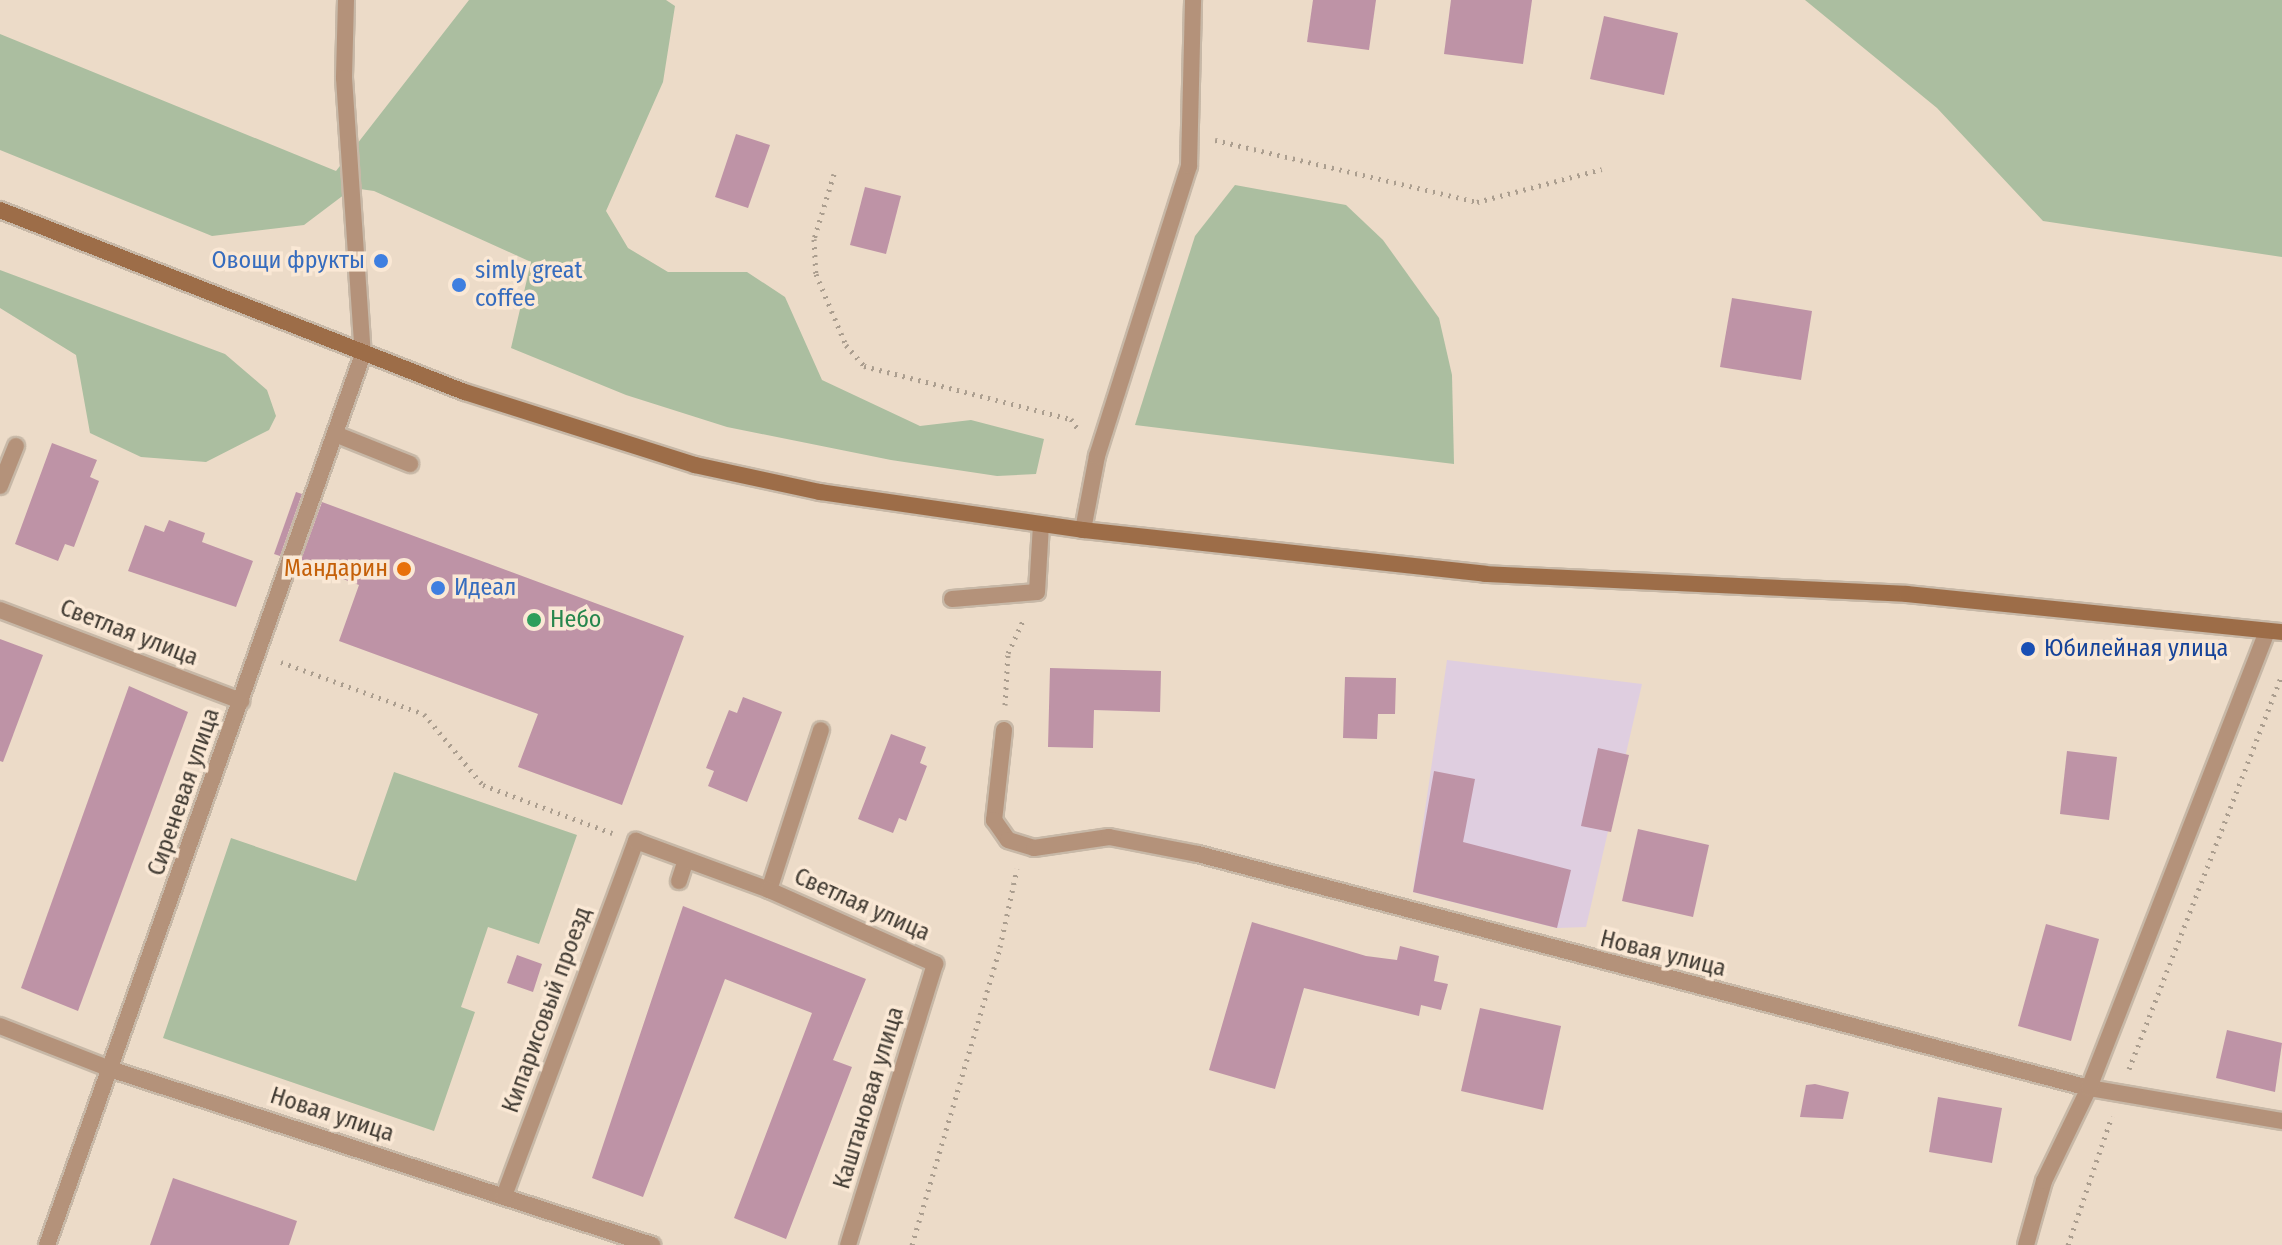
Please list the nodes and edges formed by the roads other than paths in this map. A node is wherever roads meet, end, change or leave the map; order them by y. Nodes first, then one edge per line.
1 (346, 0) edge
2 (1193, 0) edge
3 (0, 210) edge
4 (363, 354) junction
5 (335, 434) junction
6 (16, 446) dead end
7 (410, 464) dead end
8 (0, 486) edge
9 (1041, 524) junction
10 (1083, 530) junction
11 (952, 599) dead end
12 (0, 610) edge
13 (2275, 631) edge
14 (241, 701) junction
15 (821, 730) dead end
16 (1004, 730) road end
17 (636, 841) joint
18 (686, 860) junction
19 (679, 881) dead end
20 (769, 890) junction
21 (935, 964) joint
22 (0, 1026) edge
23 (113, 1070) junction
24 (2089, 1088) junction
25 (2282, 1121) edge
26 (504, 1196) junction
27 (47, 1245) edge
28 (652, 1245) edge
29 (848, 1245) edge
30 (2026, 1245) edge

1 - 4 street
2 - 10 street
3 - 4 main road
4 - 5 street, Сиреневая улица
4 - 9 main road
5 - 7 street
5 - 14 street, Сиреневая улица
6 - 8 street
9 - 10 main road
9 - 11 street
10 - 13 main road
12 - 14 street, Светлая улица
13 - 24 street
14 - 23 street, Сиреневая улица
15 - 20 street, Светлая улица
16 - 24 street, Новая улица
17 - 18 street, Светлая улица
17 - 26 street, Кипарисовый проезд
18 - 19 street
18 - 20 street, Светлая улица
20 - 21 street, Светлая улица
21 - 29 street, Каштановая улица
22 - 23 street, Новая улица
23 - 26 street, Новая улица
23 - 27 street, Сиреневая улица
24 - 25 street, Новая улица
24 - 30 street
26 - 28 street, Новая улица

